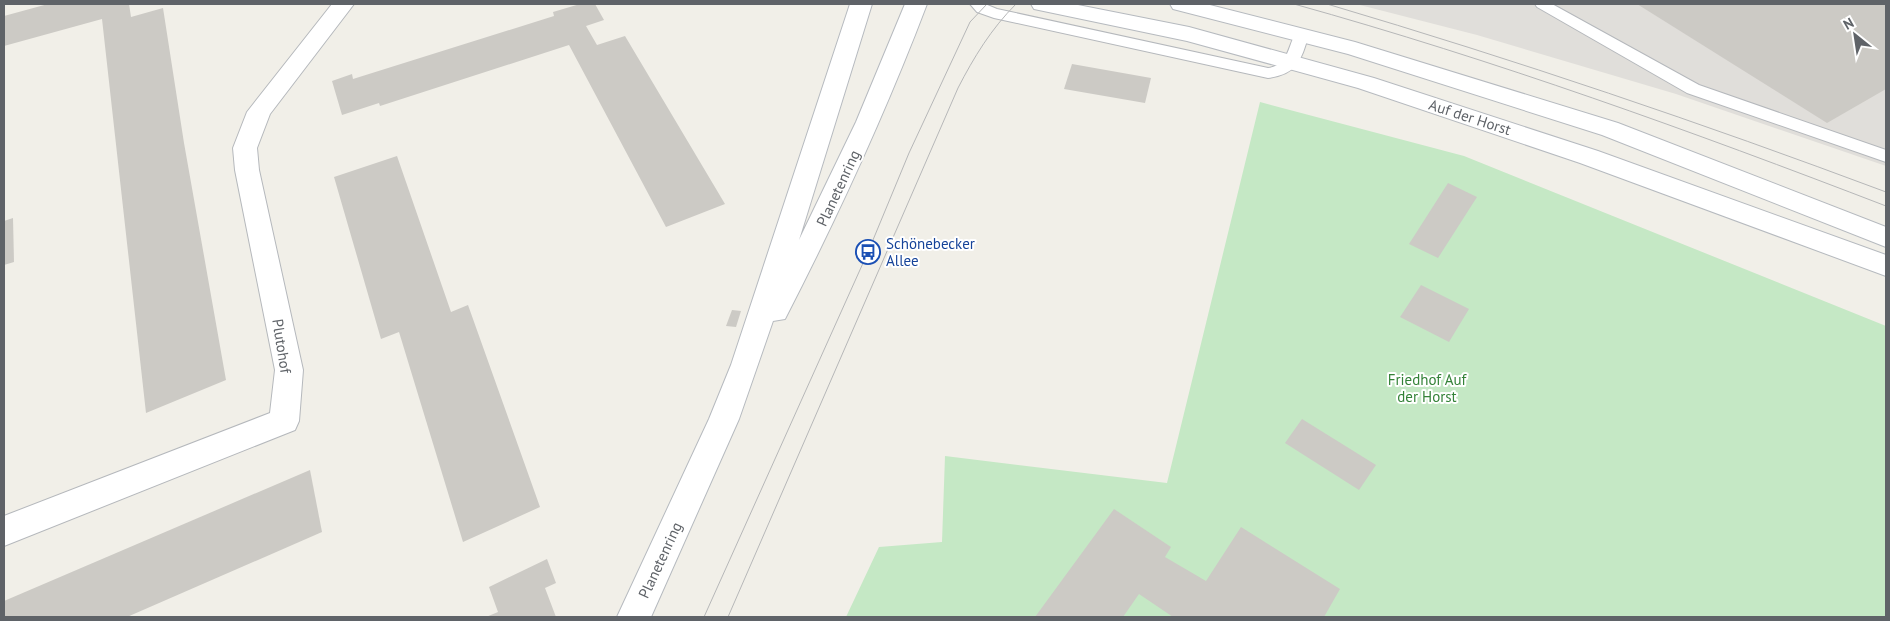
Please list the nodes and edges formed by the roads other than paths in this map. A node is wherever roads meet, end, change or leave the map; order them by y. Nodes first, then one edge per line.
1 (343, 4) edge
2 (860, 4) edge
3 (916, 4) edge
4 (977, 4) edge
5 (1042, 4) edge
6 (1181, 4) edge
7 (1542, 4) edge
8 (1302, 34) junction
9 (1293, 62) junction
10 (1886, 156) edge
11 (1886, 236) edge
12 (1886, 266) edge
13 (745, 365) junction
14 (4, 530) edge
15 (634, 617) edge

1 - 14 street, Plutohof
2 - 13 street, Planetenring
3 - 13 street, Planetenring
4 - 9 lane
5 - 9 street, Auf der Horst
6 - 8 street, Auf der Horst
7 - 10 lane
8 - 9 lane
8 - 11 street, Auf der Horst
9 - 12 street, Auf der Horst
13 - 15 street, Planetenring

